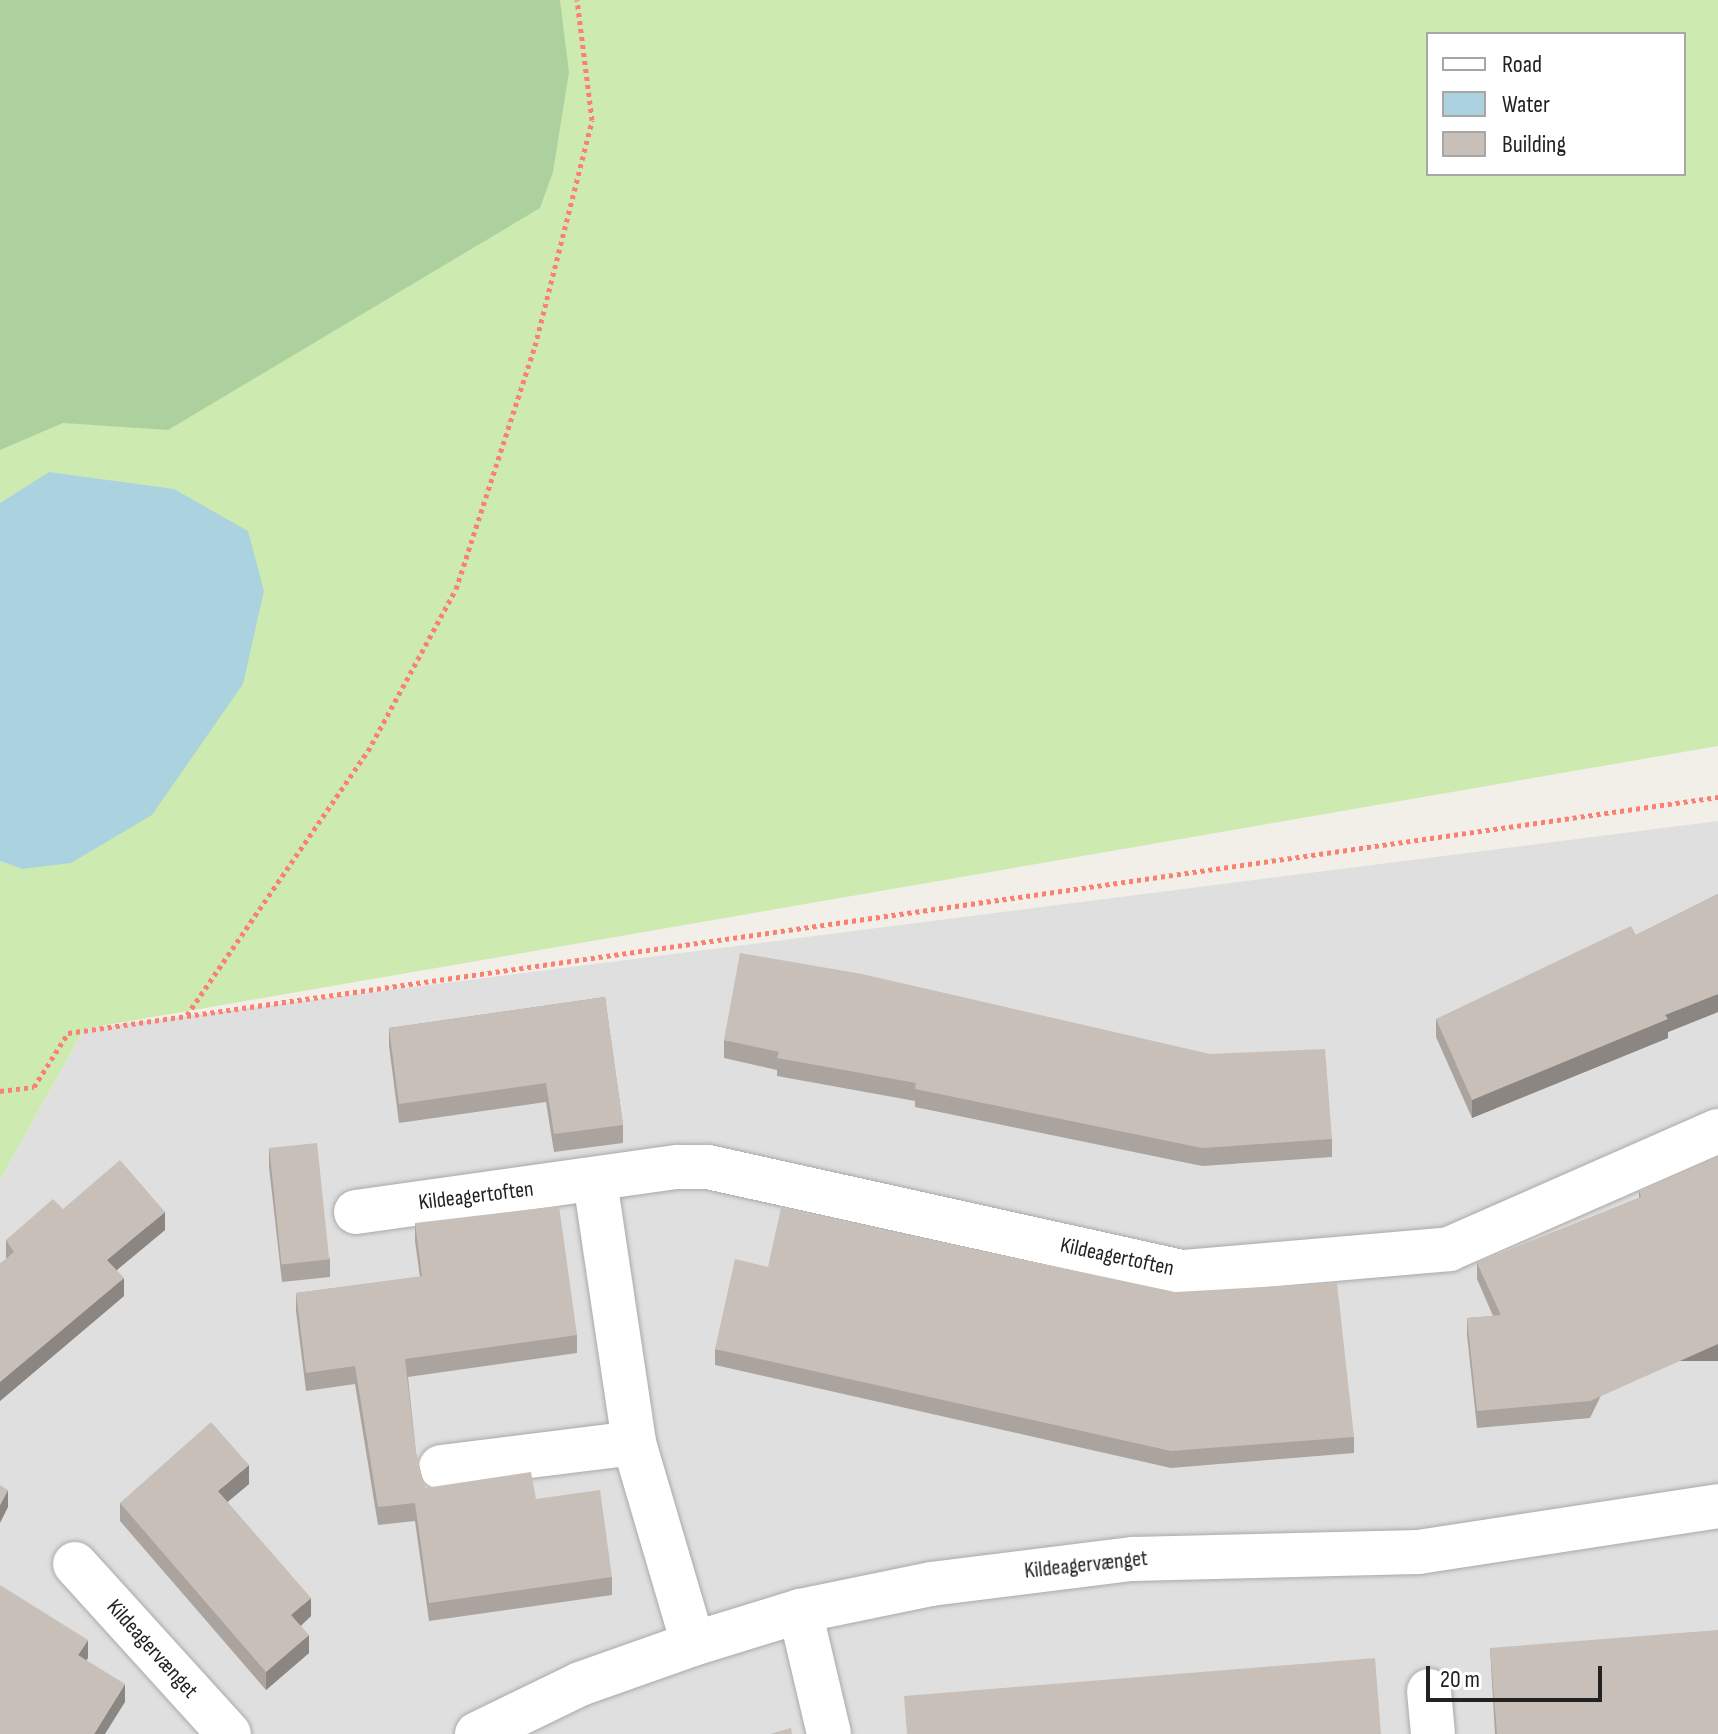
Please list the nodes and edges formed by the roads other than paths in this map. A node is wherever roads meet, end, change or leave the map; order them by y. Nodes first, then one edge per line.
1 (1718, 1131) edge
2 (595, 1181) junction
3 (356, 1212) dead end
4 (634, 1443) junction
5 (441, 1467) dead end
6 (1718, 1506) edge
7 (75, 1564) dead end
8 (800, 1611) junction
9 (693, 1644) junction
10 (1429, 1691) dead end
11 (229, 1734) edge
12 (477, 1734) edge
13 (829, 1734) edge
14 (1433, 1734) edge

1 - 2 street, Kildeagertoften
2 - 3 street, Kildeagertoften
2 - 4 street
4 - 5 street
4 - 9 street
6 - 8 street, Kildeagervænget
7 - 11 street, Kildeagervænget
8 - 9 street, Kildeagervænget
8 - 13 street
9 - 12 street, Kildeagervænget
10 - 14 street

